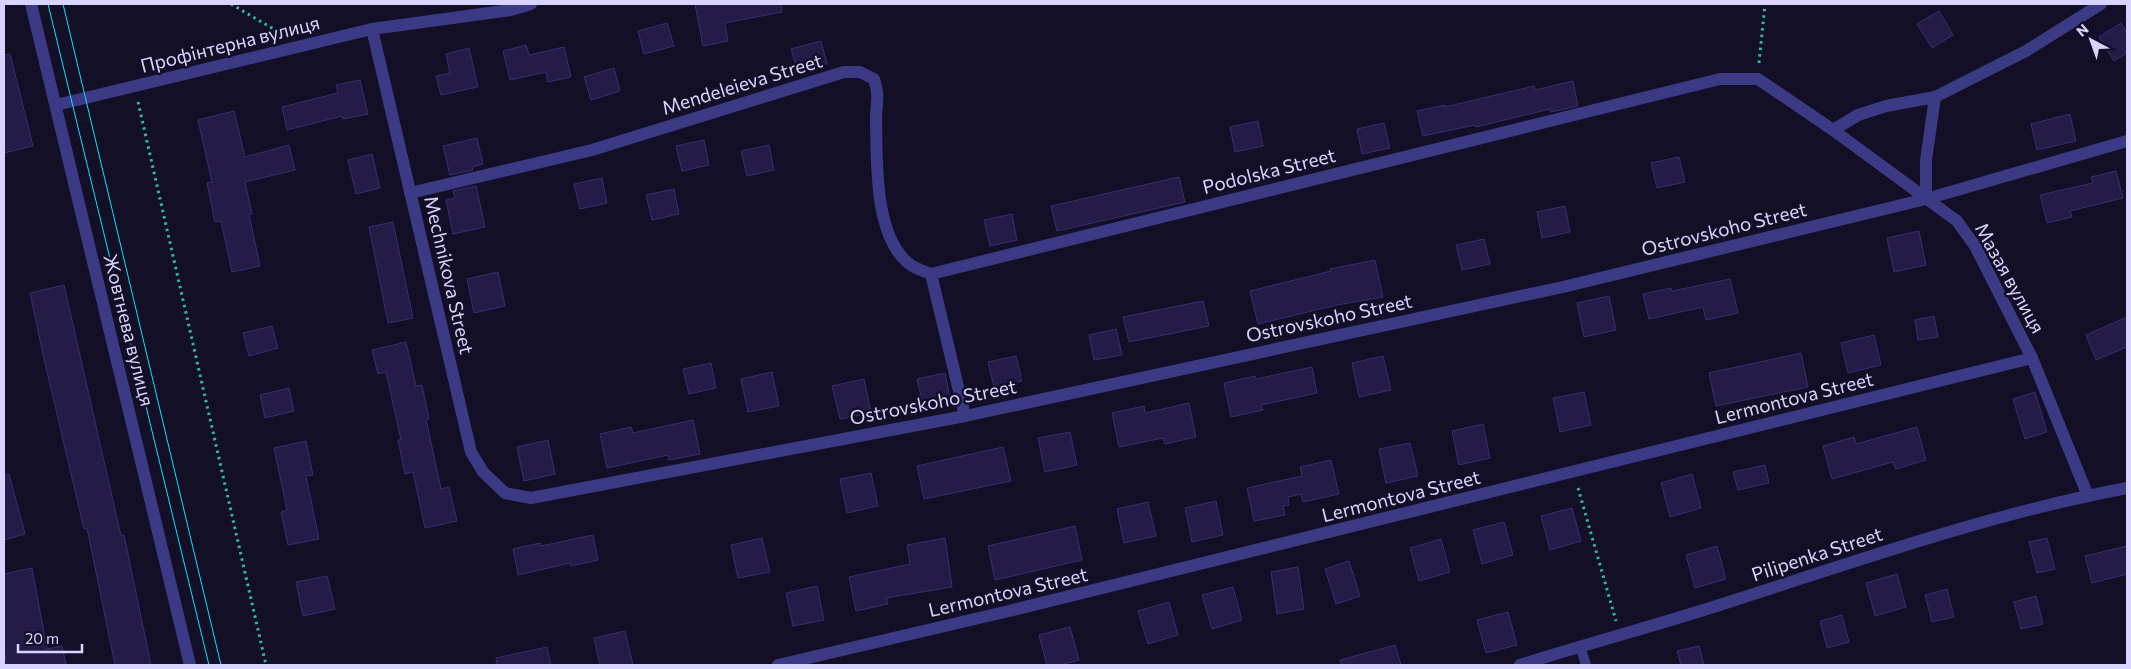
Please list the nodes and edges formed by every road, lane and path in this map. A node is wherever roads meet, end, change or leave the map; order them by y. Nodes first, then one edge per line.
1 (31, 4) edge
2 (231, 4) edge
3 (531, 4) edge
4 (1765, 4) edge
5 (2101, 4) edge
6 (372, 29) junction
7 (302, 46) junction
8 (1758, 79) junction
9 (135, 87) junction
10 (1935, 97) junction
11 (56, 105) junction
12 (1832, 130) junction
13 (2127, 141) edge
14 (410, 193) junction
15 (1926, 199) junction
16 (931, 274) junction
17 (2032, 358) junction
18 (965, 416) junction
19 (1574, 472) junction
20 (2127, 488) edge
21 (2088, 496) junction
22 (531, 498) joint
23 (1619, 635) junction
24 (1580, 646) junction
25 (190, 665) edge
26 (266, 665) edge
27 (778, 665) edge
28 (1520, 665) edge
29 (1586, 665) edge

1 - 11 street, Жовтнева вулиця
2 - 7 path
3 - 6 street, Профінтерна вулиця
4 - 8 path
5 - 10 street
6 - 7 street, Профінтерна вулиця
6 - 14 street, Mechnikova Street
7 - 9 street, Профінтерна вулиця
8 - 12 street, Мазая вулиця
8 - 16 street, Podolska Street
9 - 11 street, Профінтерна вулиця
9 - 26 path
10 - 12 street
10 - 15 street
11 - 25 street, Жовтнева вулиця
12 - 15 street, Мазая вулиця
13 - 15 street, Ostrovskoho Street
14 - 16 street, Mendeleieva Street
14 - 22 street, Mechnikova Street
15 - 17 street, Мазая вулиця
15 - 18 street, Ostrovskoho Street
16 - 18 street
17 - 19 street, Lermontova Street
17 - 21 street, Мазая вулиця
18 - 22 street, Ostrovskoho Street
19 - 23 path
19 - 27 street, Lermontova Street
20 - 21 street, Pilipenka Street
21 - 23 street, Pilipenka Street
23 - 24 street, Pilipenka Street
24 - 28 street, Pilipenka Street
24 - 29 lane

